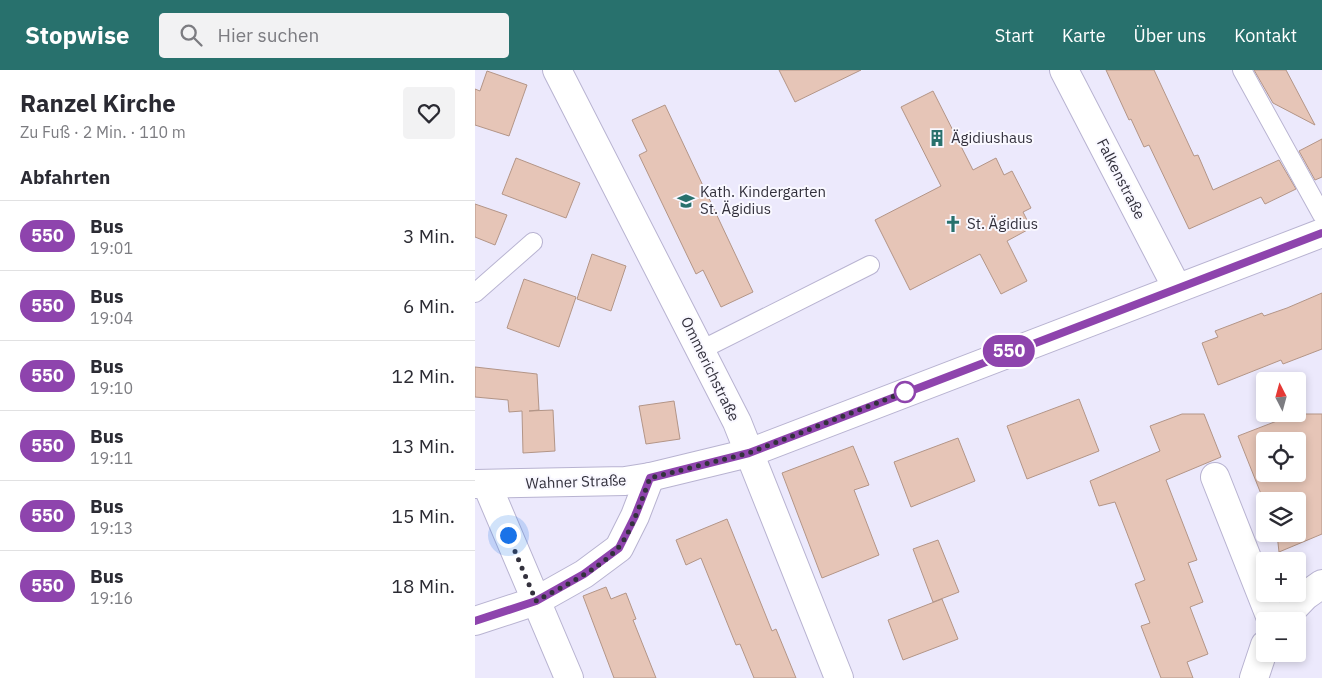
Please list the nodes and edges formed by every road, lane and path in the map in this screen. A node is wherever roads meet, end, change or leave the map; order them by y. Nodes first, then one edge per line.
1 (557, 70) edge
2 (1064, 70) edge
3 (1242, 70) edge
4 (1322, 214) edge
5 (1322, 232) edge
6 (533, 242) dead end
7 (870, 265) dead end
8 (1177, 288) junction
9 (475, 293) edge
10 (701, 350) junction
11 (749, 453) junction
12 (1215, 477) dead end
13 (650, 478) junction
14 (481, 485) edge
15 (1322, 584) edge
16 (536, 601) junction
17 (1268, 612) edge
18 (1290, 612) edge
19 (475, 621) edge
20 (1259, 662) edge
21 (569, 678) edge
22 (839, 678) edge
23 (1254, 678) edge

1 - 10 street, Ommerichstraße
2 - 8 street, Falkenstraße
3 - 4 lane
5 - 8 street, Wahner Straße
6 - 9 lane
7 - 10 lane
8 - 11 street, Wahner Straße
10 - 11 street, Ommerichstraße
11 - 13 street, Wahner Straße
11 - 22 street, Ommerichstraße
12 - 17 street
13 - 14 street, Wahner Straße
13 - 16 street
14 - 16 street
15 - 18 street
16 - 19 street
16 - 21 street
20 - 23 street

